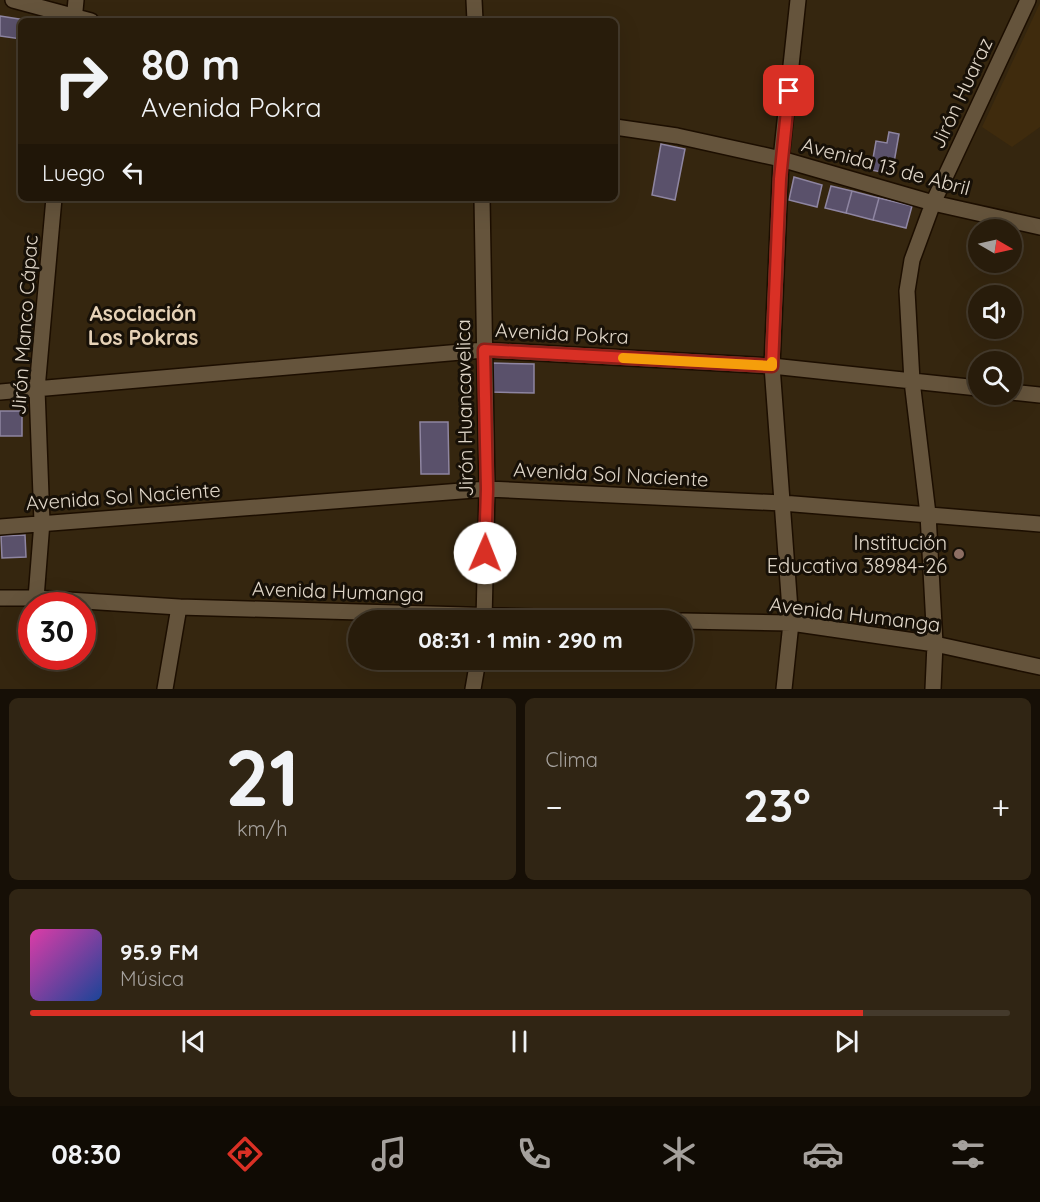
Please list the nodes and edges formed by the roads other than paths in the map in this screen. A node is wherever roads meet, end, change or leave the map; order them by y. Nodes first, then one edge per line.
1 (13, 0) edge
2 (76, 0) edge
3 (474, 0) edge
4 (798, 0) edge
5 (1028, 0) edge
6 (72, 18) edge
7 (75, 18) edge
8 (475, 18) edge
9 (618, 127) edge
10 (781, 159) junction
11 (54, 201) edge
12 (482, 201) edge
13 (933, 203) junction
14 (1040, 227) edge
15 (484, 350) junction
16 (772, 366) junction
17 (912, 381) junction
18 (968, 387) edge
19 (37, 389) junction
20 (0, 392) edge
21 (1022, 393) edge
22 (1040, 395) edge
23 (487, 489) junction
24 (782, 503) junction
25 (928, 514) junction
26 (42, 522) junction
27 (1040, 524) edge
28 (0, 526) edge
29 (36, 592) edge
30 (0, 598) edge
31 (18, 598) edge
32 (96, 602) edge
33 (179, 607) junction
34 (484, 610) edge
35 (348, 614) edge
36 (693, 621) edge
37 (791, 624) junction
38 (935, 644) junction
39 (1040, 667) edge
40 (476, 670) edge
41 (165, 689) edge
42 (473, 689) edge
43 (783, 689) edge
44 (933, 689) edge

1 - 6 street
2 - 7 street
3 - 8 street
4 - 10 street
5 - 13 street, Jirón Huaraz
9 - 10 street, Avenida 13 de Abril
10 - 13 street, Avenida 13 de Abril
10 - 16 street
11 - 19 street, Jirón Manco Cápac
12 - 15 street, Jirón Huancavelica
13 - 14 street, Avenida 13 de Abril
13 - 17 street, Jirón Huaraz
15 - 16 street, Avenida Pokra
15 - 19 street, Avenida Pokra
15 - 23 street, Jirón Huancavelica
16 - 17 street, Avenida Pokra
16 - 24 street
17 - 18 street, Avenida Pokra
17 - 25 street, Jirón Huaraz
19 - 20 street, Avenida Pokra
19 - 26 street, Jirón Manco Cápac
21 - 22 street
23 - 24 street, Avenida Sol Naciente
23 - 26 street, Avenida Sol Naciente
23 - 34 street, Jirón Huancavelica
24 - 25 street, Avenida Sol Naciente
24 - 37 street
25 - 27 street, Avenida Sol Naciente
25 - 38 street, Jirón Huaraz
26 - 28 street, Avenida Sol Naciente
26 - 29 street, Jirón Manco Cápac
30 - 31 street, Avenida Humanga
32 - 33 street, Avenida Humanga
33 - 35 street, Avenida Humanga
33 - 41 street
36 - 37 street, Avenida Humanga
37 - 38 street, Avenida Humanga
37 - 43 street
38 - 39 street, Avenida Humanga
38 - 44 street, Jirón Huaraz
40 - 42 street

